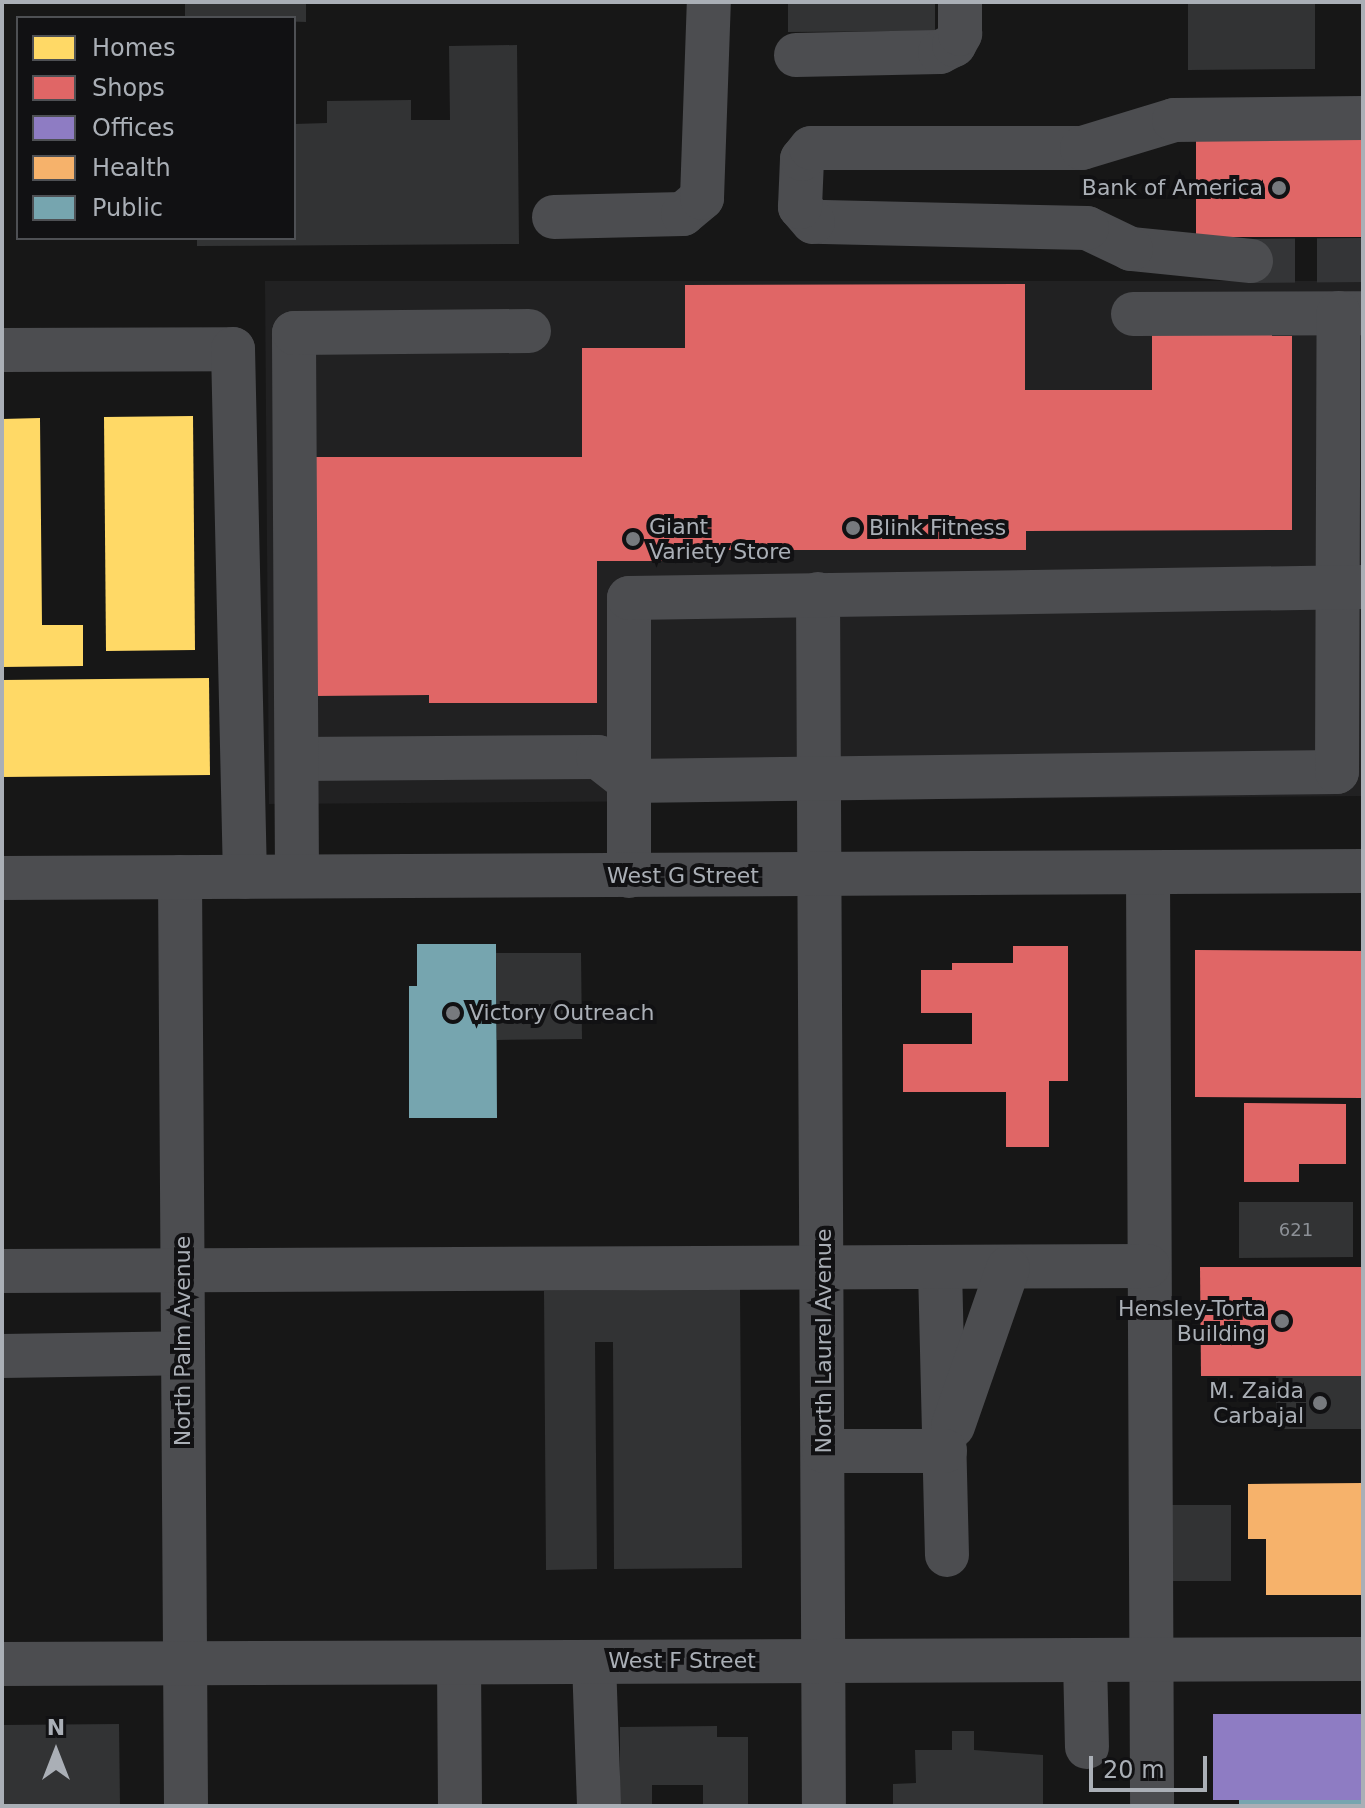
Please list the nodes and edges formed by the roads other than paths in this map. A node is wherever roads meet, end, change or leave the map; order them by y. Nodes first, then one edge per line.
1 (709, 2) edge
2 (960, 2) edge
3 (796, 55) dead end
4 (1363, 118) edge
5 (554, 217) dead end
6 (1251, 261) tunnel mouth
7 (1351, 313) edge
8 (1133, 314) dead end
9 (529, 331) dead end
10 (2, 350) edge
11 (1350, 587) edge
12 (818, 594) junction
13 (297, 759) junction
14 (821, 780) junction
15 (629, 781) junction
16 (1363, 871) edge
17 (1148, 873) junction
18 (297, 876) junction
19 (629, 876) junction
20 (823, 876) junction
21 (180, 877) junction
22 (245, 877) junction
23 (2, 878) edge
24 (1148, 1266) junction
25 (1008, 1268) junction
26 (940, 1269) junction
27 (183, 1270) junction
28 (824, 1270) junction
29 (2, 1271) edge
30 (183, 1353) junction
31 (2, 1356) edge
32 (824, 1451) junction
33 (945, 1451) junction
34 (947, 1555) dead end
35 (1363, 1659) edge
36 (824, 1660) junction
37 (1085, 1660) junction
38 (1152, 1660) junction
39 (594, 1662) junction
40 (459, 1663) junction
41 (2, 1664) edge
42 (185, 1665) junction
43 (1087, 1747) dead end
44 (186, 1806) edge
45 (460, 1806) edge
46 (599, 1806) edge
47 (824, 1806) edge
48 (1152, 1806) edge

1 - 5 street
2 - 3 street
4 - 6 street
7 - 8 street
7 - 11 street
9 - 13 street
10 - 22 street
11 - 12 street
11 - 14 street
12 - 14 street, North Laurel Avenue
12 - 15 street
13 - 15 street
13 - 18 street
14 - 15 street
14 - 20 street, North Laurel Avenue
15 - 19 street
16 - 17 street, West G Street
17 - 20 street, West G Street
17 - 24 street
18 - 19 street, West G Street
18 - 22 street, West G Street
19 - 20 street, West G Street
20 - 28 street, North Laurel Avenue
21 - 22 street, West G Street
21 - 23 street, West G Street
21 - 27 street, North Palm Avenue
24 - 25 street
24 - 38 street
25 - 26 street
25 - 33 street
26 - 28 street
26 - 33 street
27 - 28 street
27 - 29 street
27 - 30 street, North Palm Avenue
28 - 32 street, North Laurel Avenue
30 - 31 street
30 - 42 street, North Palm Avenue
32 - 33 street
32 - 36 street, North Laurel Avenue
33 - 34 street
35 - 38 street, West F Street
36 - 37 street, West F Street
36 - 39 street, West F Street
36 - 47 street, North Laurel Avenue
37 - 38 street, West F Street
37 - 43 street
38 - 48 street
39 - 40 street, West F Street
39 - 46 street
40 - 42 street, West F Street
40 - 45 street
41 - 42 street, West F Street
42 - 44 street, North Palm Avenue

